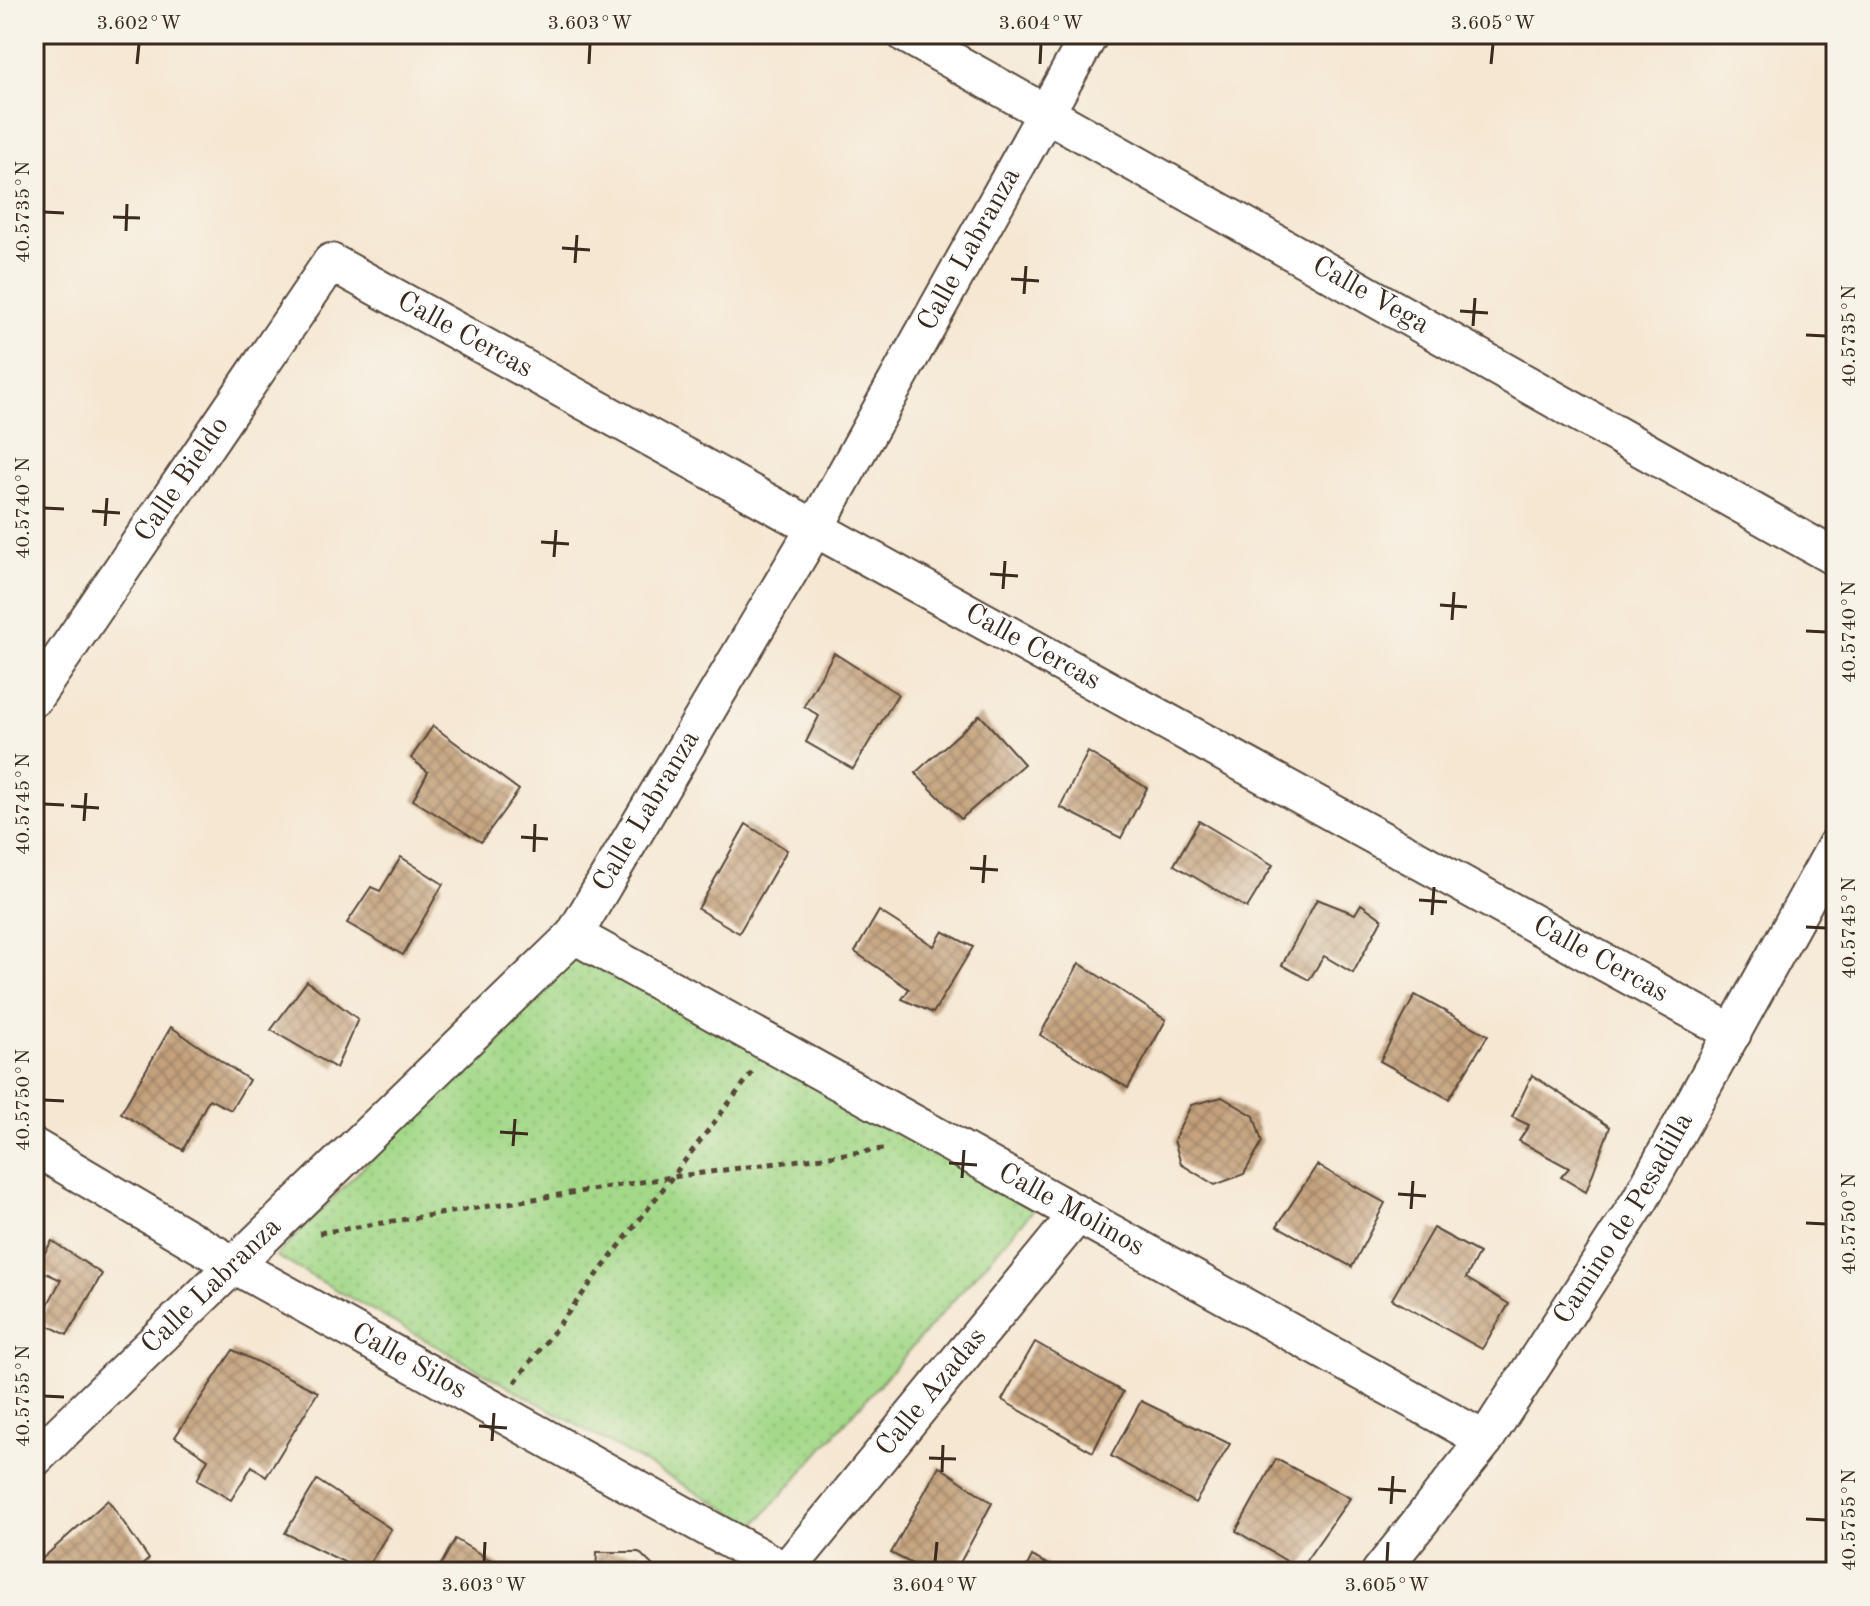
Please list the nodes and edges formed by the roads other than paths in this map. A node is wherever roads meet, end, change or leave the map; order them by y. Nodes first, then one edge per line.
1 (905, 34) edge
2 (1090, 34) edge
3 (1045, 113) junction
4 (331, 262) joint
5 (815, 528) junction
6 (1836, 558) edge
7 (34, 698) edge
8 (1836, 845) edge
9 (574, 935) junction
10 (1733, 1033) junction
11 (34, 1147) edge
12 (1078, 1214) junction
13 (234, 1265) junction
14 (1485, 1440) junction
15 (34, 1459) edge
16 (785, 1572) edge
17 (1380, 1572) edge

1 - 3 street, Calle Vega
2 - 3 street, Calle Labranza
3 - 5 street, Calle Labranza
3 - 6 street, Calle Vega
4 - 5 street, Calle Cercas
4 - 7 street, Calle Bieldo
5 - 9 street, Calle Labranza
5 - 10 street, Calle Cercas
8 - 10 street, Camino de Pesadilla
9 - 12 street, Calle Molinos
9 - 13 street, Calle Labranza
10 - 14 street, Camino de Pesadilla
11 - 13 street, Calle Silos
12 - 14 street, Calle Molinos
12 - 16 street, Calle Azadas
13 - 15 street, Calle Labranza
13 - 16 street, Calle Silos
14 - 17 street, Camino de Pesadilla

